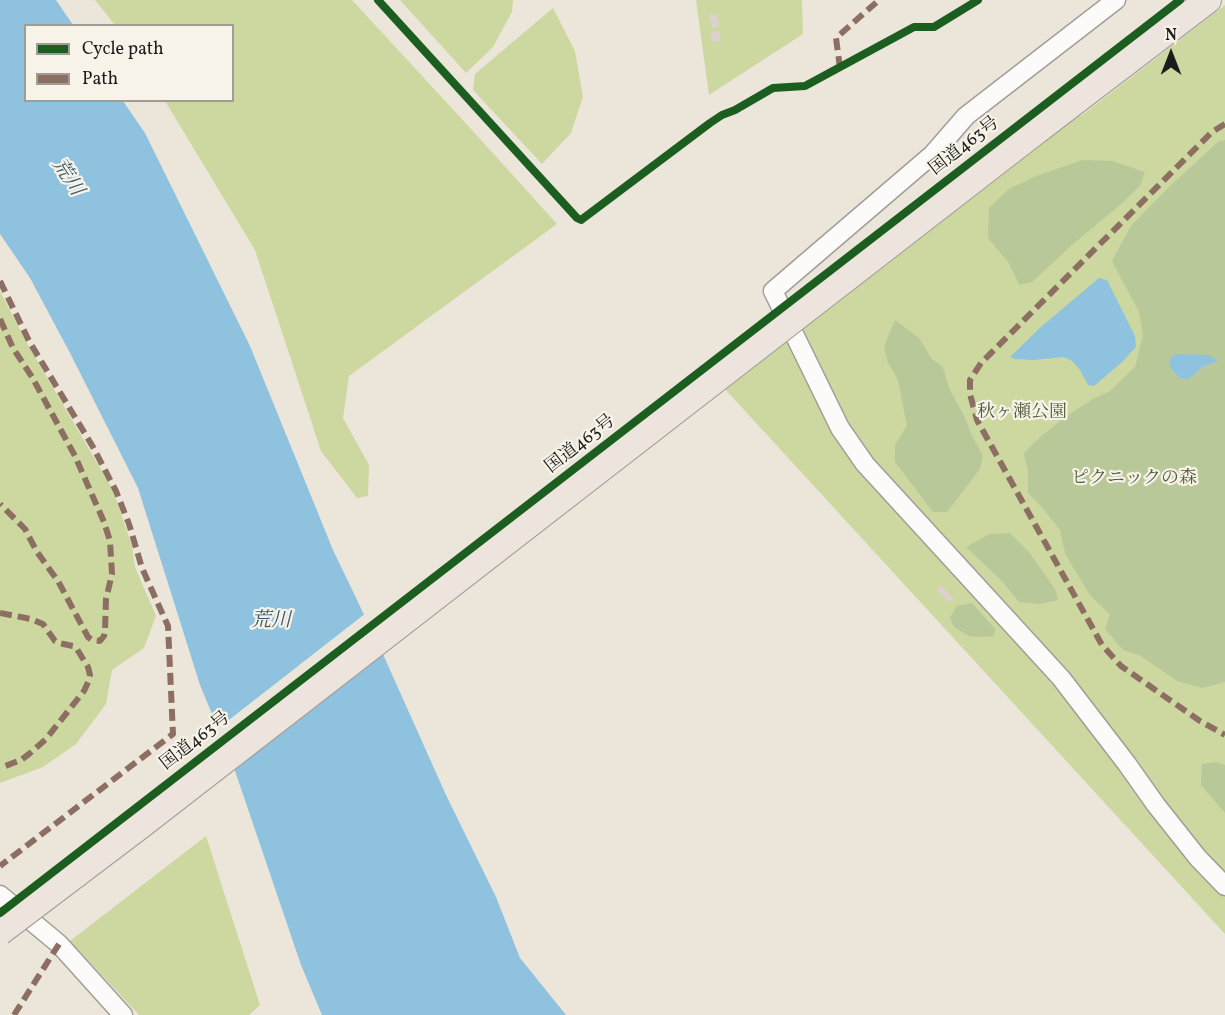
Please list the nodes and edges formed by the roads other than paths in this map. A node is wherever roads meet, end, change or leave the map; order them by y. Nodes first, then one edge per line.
1 (1116, 0) edge
2 (1180, 0) edge
3 (1208, 0) edge
4 (1035, 122) junction
5 (1225, 885) edge
6 (0, 895) edge
7 (0, 913) edge
8 (0, 932) edge
9 (123, 1015) edge

1 - 5 street
2 - 4 highway, 国道463号
3 - 4 highway, 国道463号
4 - 7 highway, 国道463号
4 - 8 highway, 国道463号, bridge
6 - 9 street

